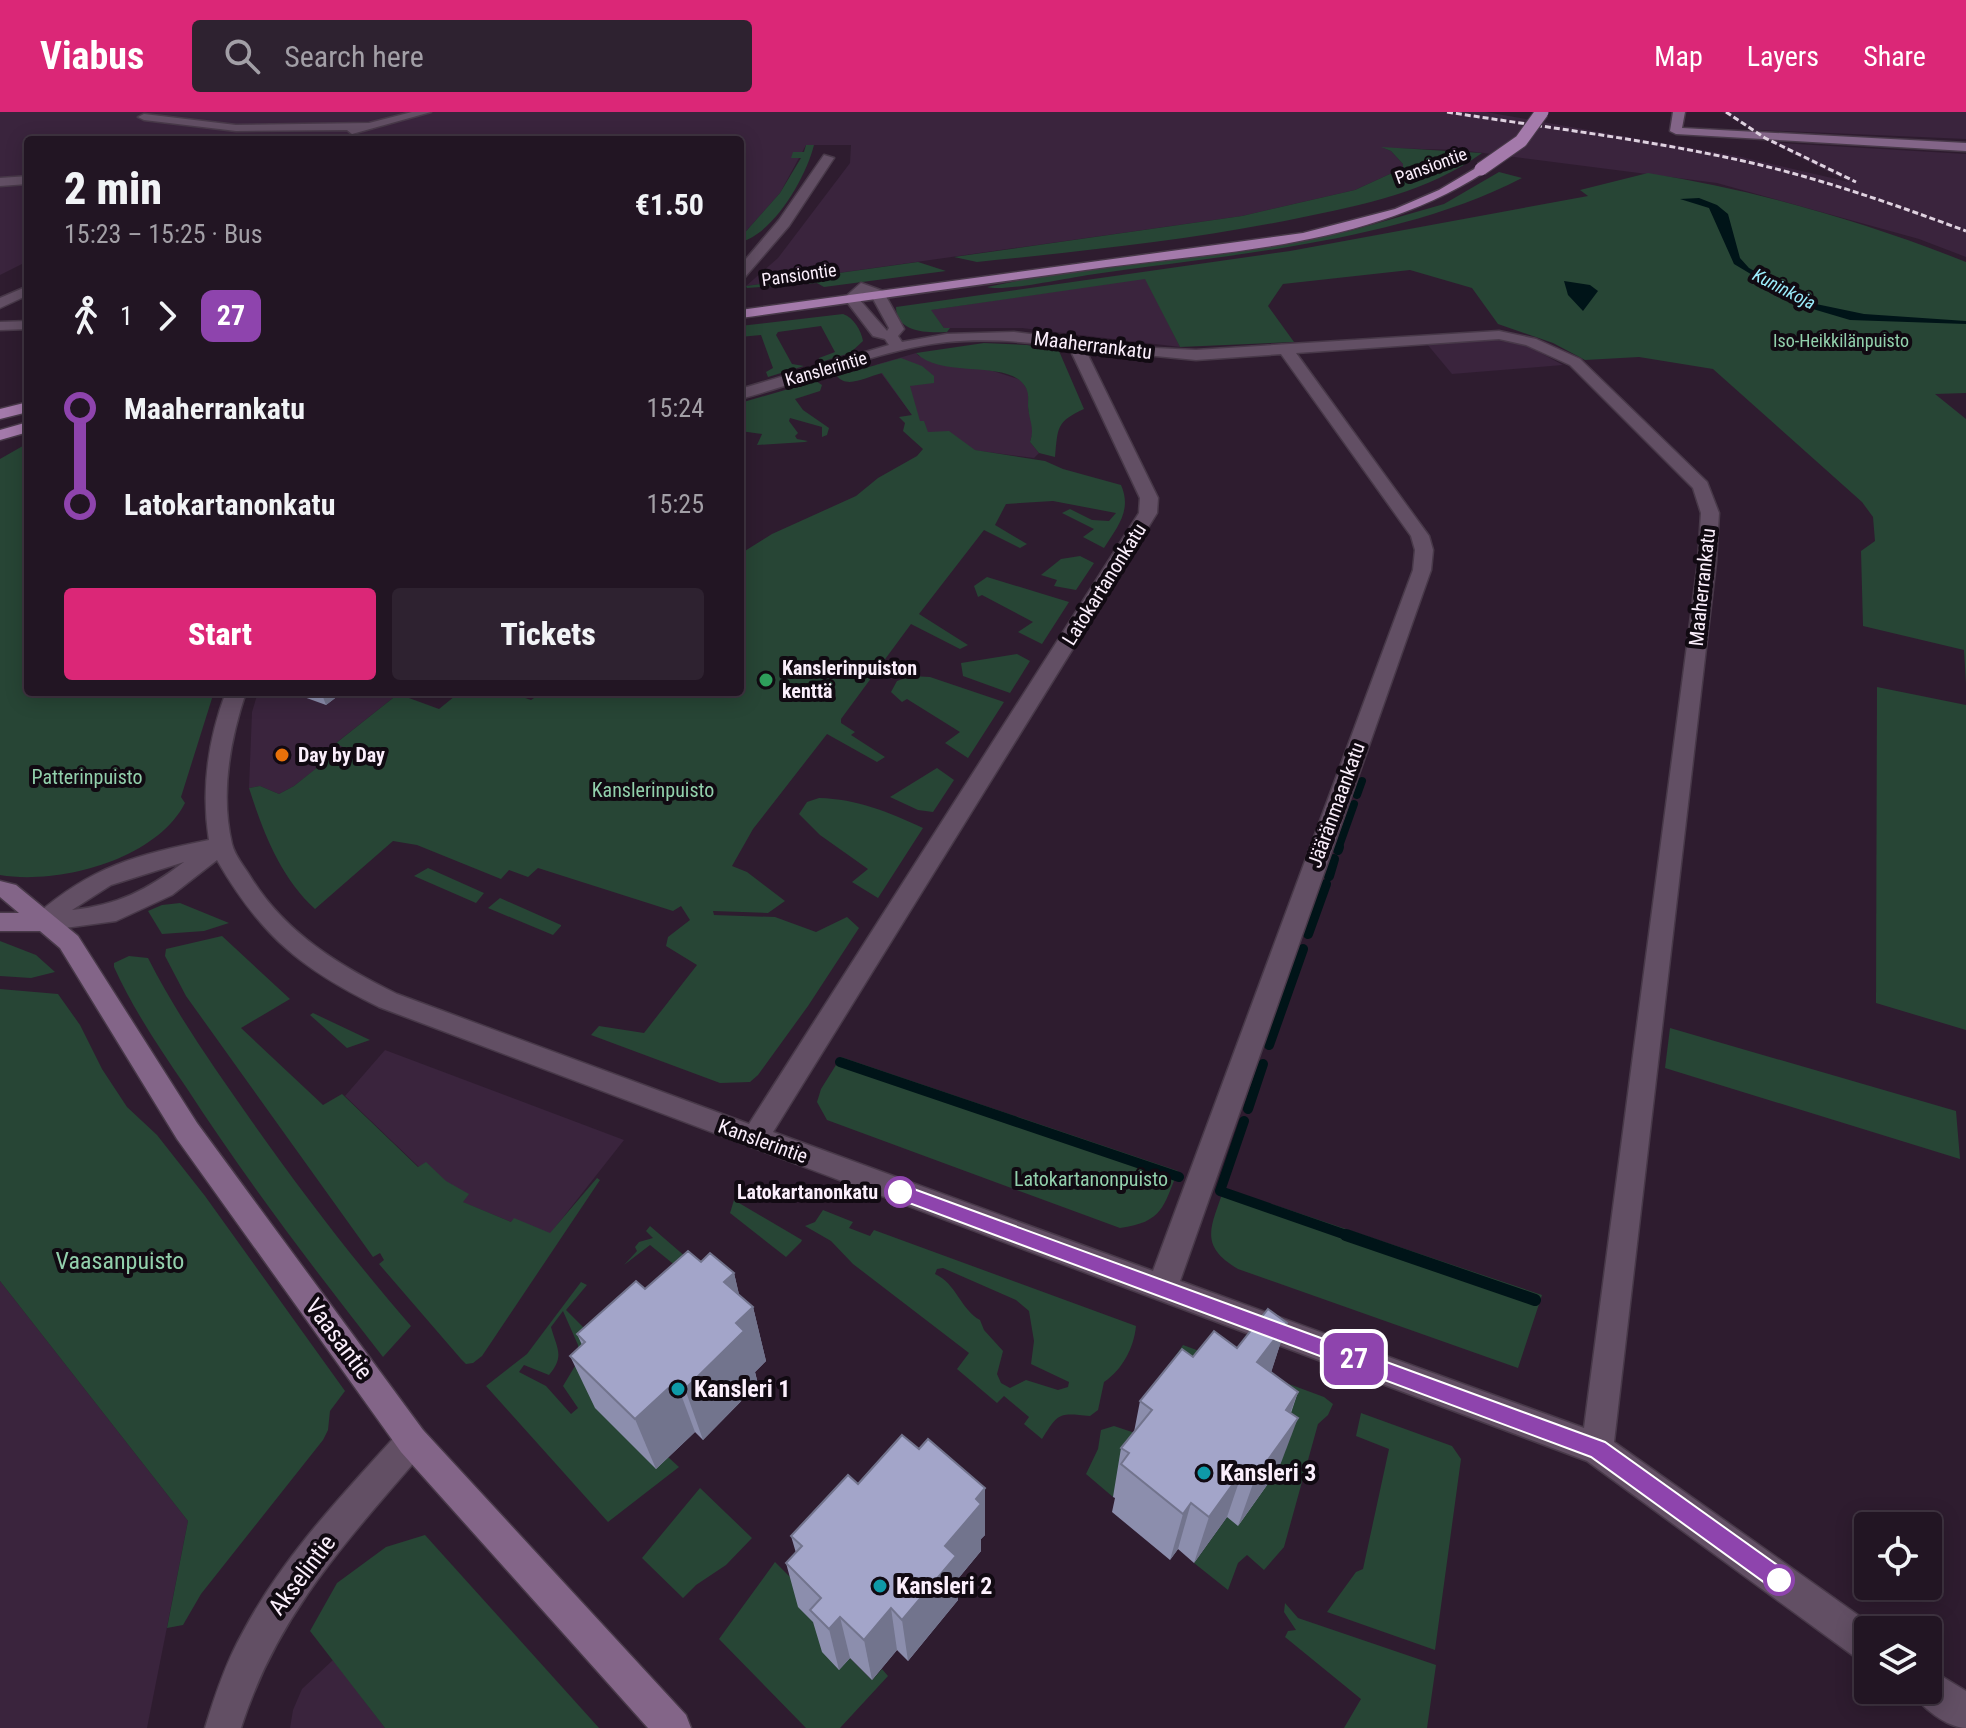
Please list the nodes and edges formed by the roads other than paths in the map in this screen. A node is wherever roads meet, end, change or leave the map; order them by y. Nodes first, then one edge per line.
1 (425, 112) edge
2 (1542, 112) edge
3 (1679, 112) edge
4 (144, 117) dead end
5 (367, 126) junction
6 (336, 136) edge
7 (1966, 147) edge
8 (828, 158) dead end
9 (1481, 169) junction
10 (24, 180) edge
11 (0, 182) edge
12 (744, 269) edge
13 (24, 277) edge
14 (0, 289) edge
15 (24, 292) edge
16 (856, 292) junction
17 (878, 294) junction
18 (0, 304) edge
19 (744, 304) edge
20 (744, 313) edge
21 (24, 325) edge
22 (0, 326) edge
23 (894, 341) junction
24 (1074, 342) junction
25 (1286, 350) junction
26 (744, 393) edge
27 (24, 408) edge
28 (0, 414) edge
29 (24, 428) edge
30 (0, 435) edge
31 (235, 696) edge
32 (221, 845) junction
33 (0, 889) edge
34 (0, 922) edge
35 (43, 922) junction
36 (755, 1138) junction
37 (1162, 1288) junction
38 (412, 1441) junction
39 (1597, 1449) junction
40 (1854, 1634) edge
41 (1942, 1696) edge
42 (1966, 1713) edge
43 (223, 1728) edge
44 (673, 1728) edge

1 - 5 street
2 - 9 main road, bridge
3 - 7 street
4 - 5 street
5 - 6 street
8 - 12 street
9 - 16 main road, Pansiontie
9 - 17 main road, Pansiontie
10 - 11 street
13 - 14 street
15 - 18 street
16 - 17 main road, Pansiontie
16 - 19 main road, Pansiontie
16 - 20 main road, Pansiontie
16 - 23 street, Kanslerintie
17 - 23 street, Kanslerintie
21 - 22 street
23 - 24 street, Maaherrankatu
23 - 26 street, Kanslerintie
24 - 25 street, Maaherrankatu
24 - 36 street, Latokartanonkatu
25 - 37 street, Jääränmaankatu
25 - 39 street, Maaherrankatu
27 - 28 main road
29 - 30 main road
31 - 32 street, Kanslerintie
32 - 35 street
32 - 35 street
32 - 36 street, Kanslerintie
33 - 35 street, Vaasantie
34 - 35 street
35 - 38 street, Vaasantie
36 - 37 street, Kanslerintie
37 - 39 street, Kanslerintie
38 - 43 street, Akselintie
38 - 44 street, Vaasantie
39 - 40 street, Kanslerintie
41 - 42 street

